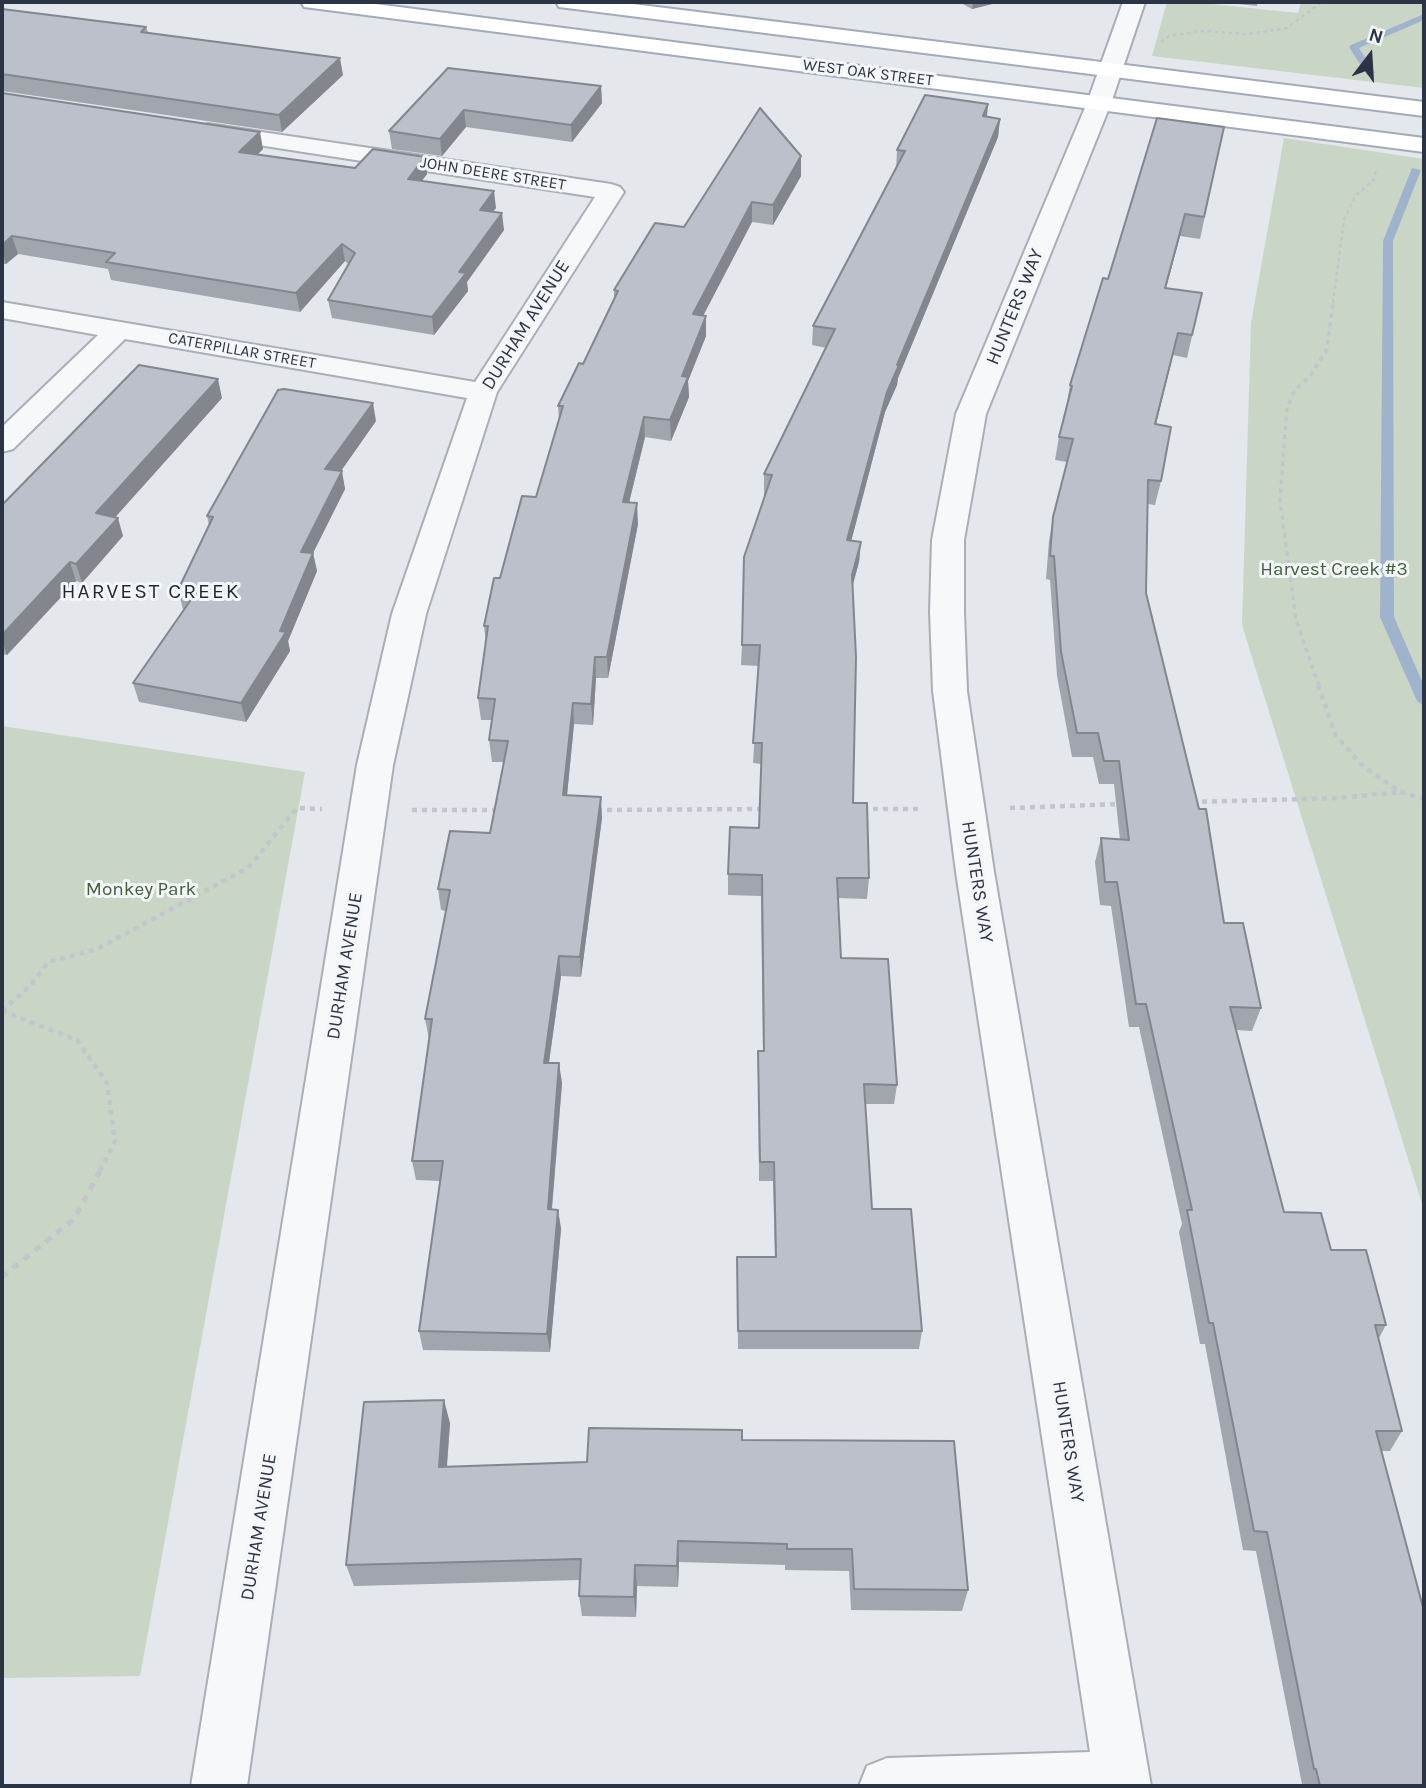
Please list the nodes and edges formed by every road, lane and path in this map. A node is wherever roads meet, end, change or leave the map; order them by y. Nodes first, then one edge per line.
1 (312, 2) edge
2 (319, 2) edge
3 (567, 2) edge
4 (1134, 2) edge
5 (1322, 2) edge
6 (1160, 43) dead end
7 (1105, 86) junction
8 (1424, 109) edge
9 (191, 129) edge
10 (1424, 145) edge
11 (1377, 169) dead end
12 (611, 192) joint
13 (2, 310) edge
14 (119, 330) junction
15 (483, 392) junction
16 (2, 443) edge
17 (1401, 792) junction
18 (1424, 799) edge
19 (1187, 803) edge
20 (1132, 804) edge
21 (772, 809) edge
22 (855, 809) edge
23 (966, 809) junction
24 (368, 810) junction
25 (508, 810) edge
26 (591, 810) edge
27 (2, 1011) edge
28 (2, 1277) edge
29 (1123, 1783) edge
30 (219, 1786) edge
31 (887, 1786) edge

1 - 2 main road, WEST OAK STREET
2 - 7 main road, WEST OAK STREET
3 - 7 main road, WEST OAK STREET
4 - 7 street, HUNTERS WAY
5 - 6 path
7 - 8 main road, WEST OAK STREET
7 - 10 main road, WEST OAK STREET
7 - 23 street, HUNTERS WAY
9 - 12 street, JOHN DEERE STREET
11 - 17 path
12 - 15 street, DURHAM AVENUE
13 - 14 street, CATERPILLAR STREET
14 - 15 street, CATERPILLAR STREET
14 - 16 street
15 - 24 street, DURHAM AVENUE
17 - 18 path
17 - 19 path
20 - 23 path
21 - 26 path
22 - 23 path
23 - 29 street, HUNTERS WAY
24 - 25 path
24 - 27 path
24 - 30 street, DURHAM AVENUE
27 - 28 path
29 - 31 street

